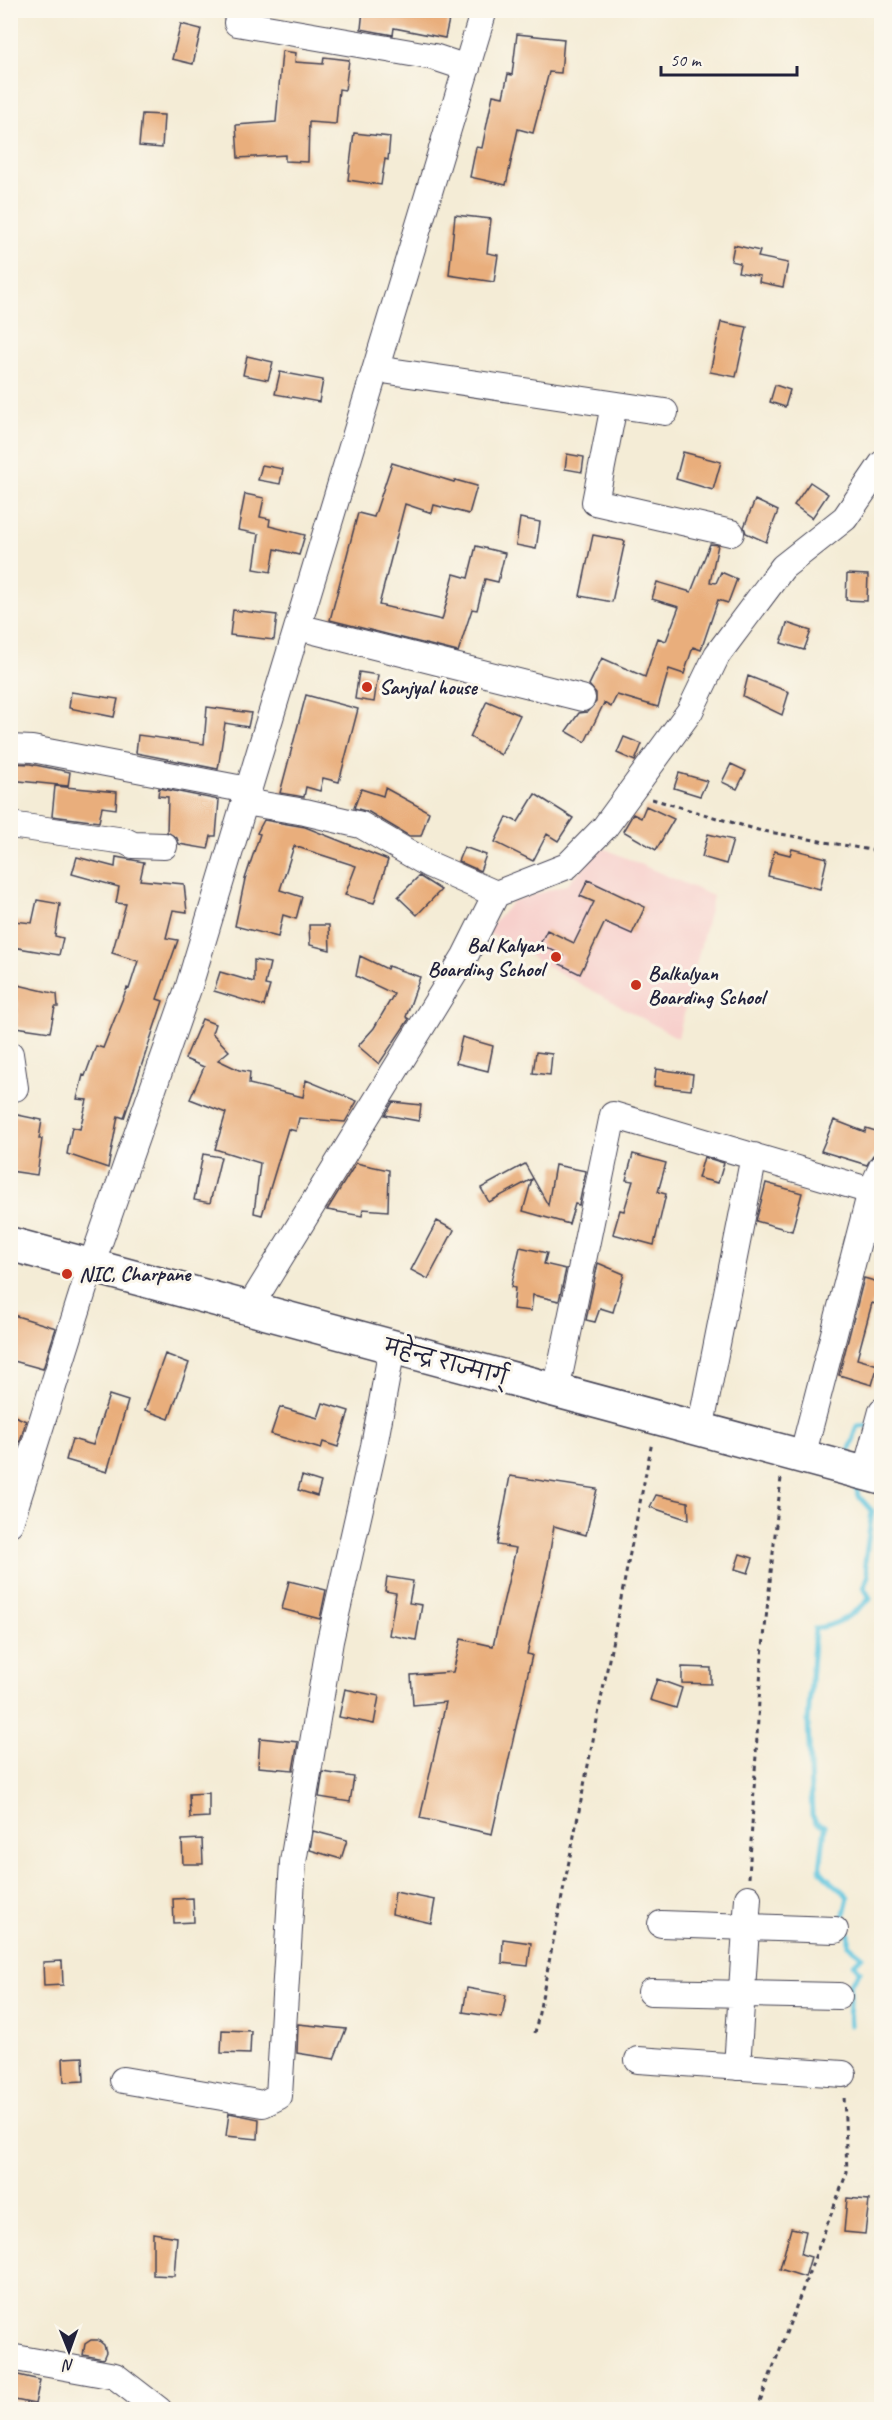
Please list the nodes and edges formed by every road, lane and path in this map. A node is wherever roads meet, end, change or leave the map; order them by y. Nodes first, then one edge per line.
1 (484, 10) edge
2 (237, 23) dead end
3 (467, 68) junction
4 (376, 369) junction
5 (614, 405) junction
6 (665, 412) dead end
7 (882, 464) edge
8 (731, 533) dead end
9 (298, 627) junction
10 (582, 698) dead end
11 (10, 748) edge
12 (630, 793) junction
13 (247, 796) junction
14 (10, 825) edge
15 (164, 846) dead end
16 (882, 852) edge
17 (496, 894) junction
18 (10, 1054) edge
19 (15, 1088) dead end
20 (754, 1156) junction
21 (882, 1167) edge
22 (871, 1191) junction
23 (10, 1244) edge
24 (91, 1266) junction
25 (249, 1308) junction
26 (392, 1348) junction
27 (556, 1391) junction
28 (882, 1411) edge
29 (645, 1415) junction
30 (700, 1430) junction
31 (794, 1454) junction
32 (873, 1476) edge
33 (10, 1523) edge
34 (747, 1898) joint
35 (661, 1924) dead end
36 (746, 1927) junction
37 (835, 1930) dead end
38 (651, 1992) dead end
39 (741, 1994) junction
40 (839, 1996) dead end
41 (535, 2033) dead end
42 (638, 2060) dead end
43 (736, 2067) junction
44 (843, 2074) joint
45 (123, 2080) dead end
46 (10, 2357) edge
47 (159, 2409) edge
48 (758, 2409) edge

1 - 3 street
2 - 3 street
3 - 4 street
4 - 5 street
4 - 9 street
5 - 6 street
5 - 8 street
7 - 12 street
9 - 10 street
9 - 13 street
11 - 13 street
12 - 16 path
12 - 17 street
13 - 17 street
13 - 24 street
14 - 15 street
17 - 25 street
18 - 19 street
20 - 22 street
20 - 27 street
20 - 30 street
21 - 22 street
22 - 31 street
23 - 24 highway, महेन्द्र राज्मार्ग्
24 - 25 highway, महेन्द्र राज्मार्ग्
24 - 33 street
25 - 26 highway, महेन्द्र राज्मार्ग्
26 - 27 highway, महेन्द्र राज्मार्ग्
26 - 45 street
27 - 29 highway, महेन्द्र राज्मार्ग्
28 - 32 street
29 - 30 highway, महेन्द्र राज्मार्ग्
29 - 41 path
30 - 31 highway, महेन्द्र राज्मार्ग्
31 - 32 highway, महेन्द्र राज्मार्ग्
31 - 34 path
34 - 36 street
35 - 36 street
36 - 37 street
36 - 39 street
38 - 39 street
39 - 40 street
39 - 43 street
42 - 43 street
43 - 44 street
44 - 48 path
46 - 47 street

